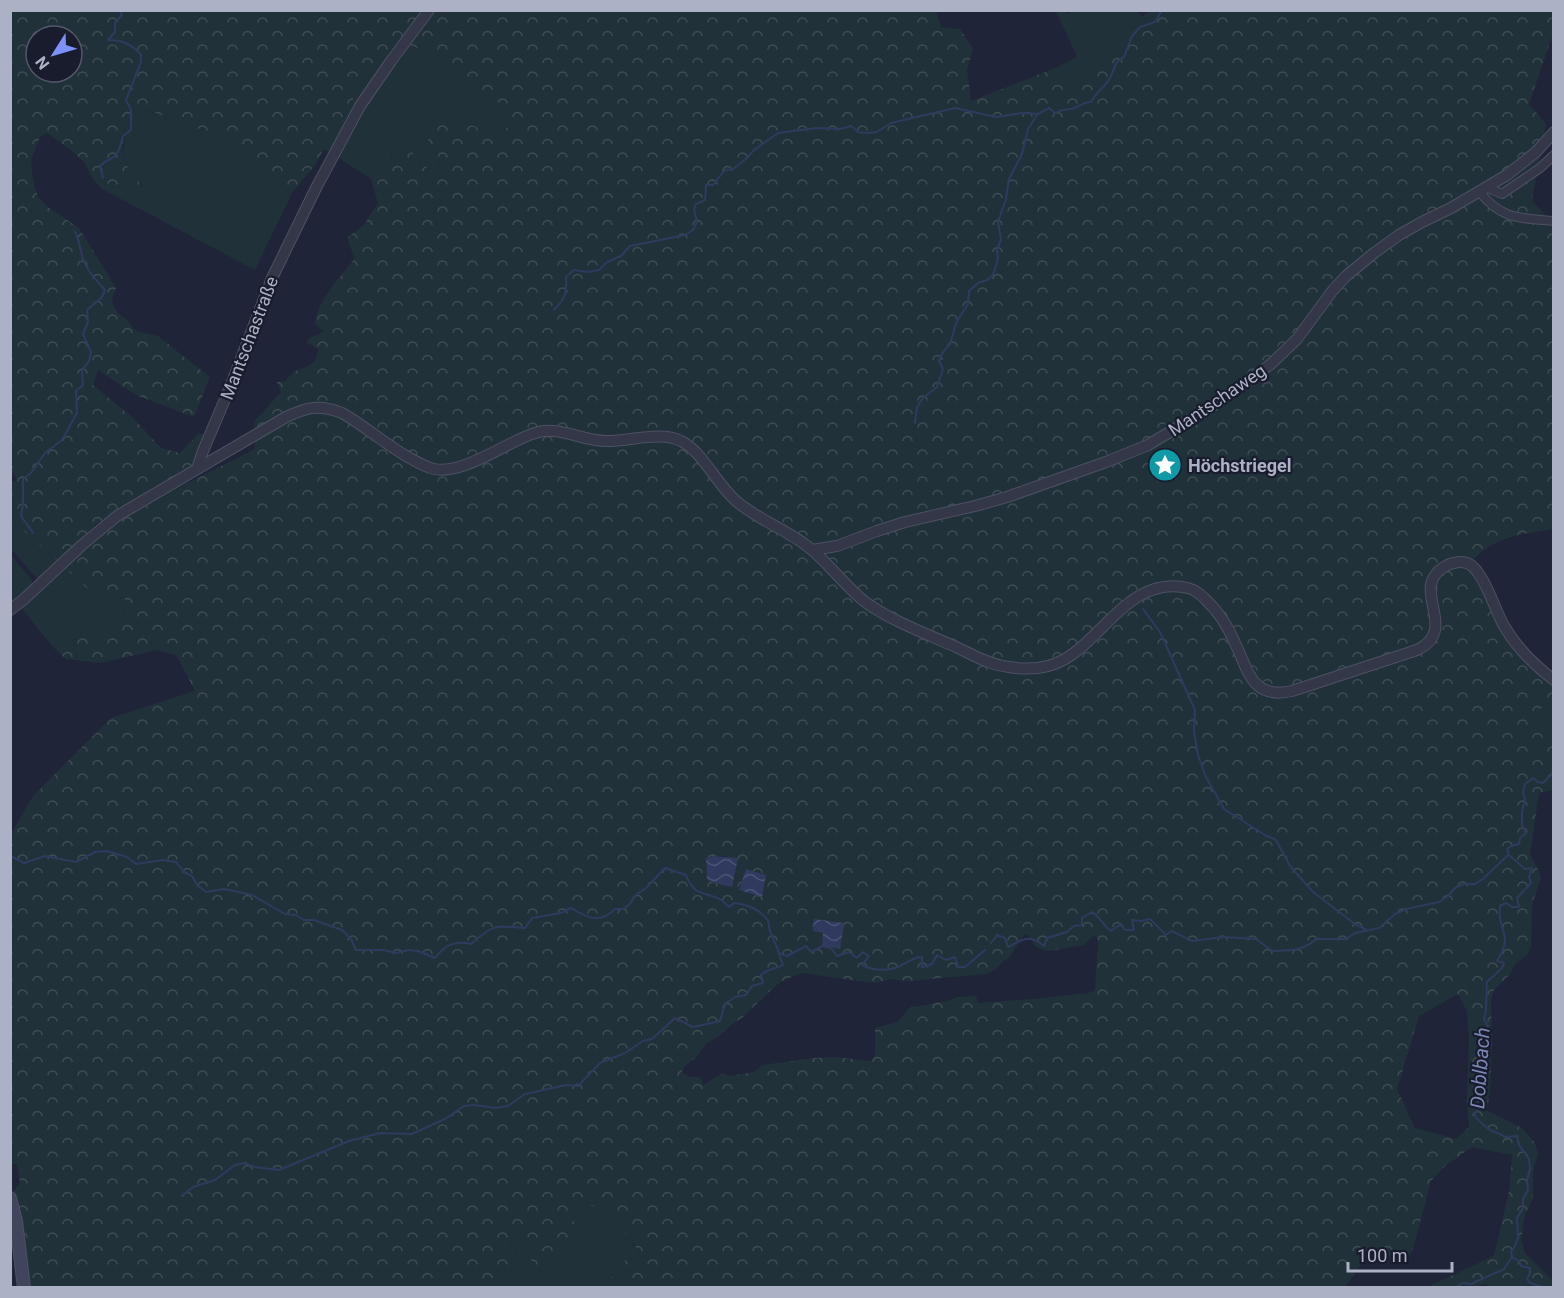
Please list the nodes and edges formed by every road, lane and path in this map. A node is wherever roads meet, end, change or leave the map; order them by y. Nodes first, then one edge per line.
1 (429, 10) edge
2 (1554, 132) edge
3 (1554, 155) edge
4 (1482, 189) junction
5 (1554, 221) edge
6 (197, 469) junction
7 (812, 550) junction
8 (10, 610) edge
9 (1554, 680) edge
10 (10, 1198) edge
11 (24, 1287) edge

1 - 6 street, Mantschastraße
2 - 4 street, Mantschaweg
3 - 4 street
4 - 5 street
4 - 7 street, Mantschaweg
6 - 7 street
6 - 8 street
7 - 9 street
10 - 11 main road

